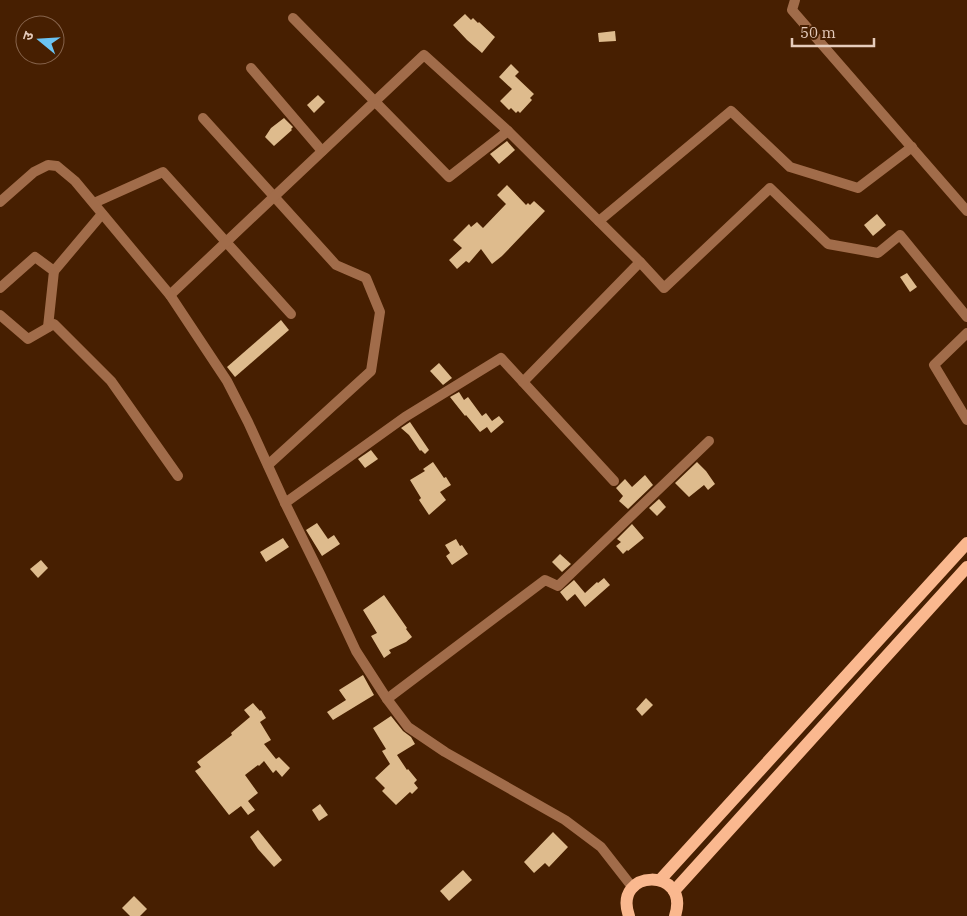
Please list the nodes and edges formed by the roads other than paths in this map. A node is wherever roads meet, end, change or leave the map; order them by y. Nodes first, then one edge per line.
1 (795, 0) edge
2 (293, 18) dead end
3 (251, 68) dead end
4 (376, 101) junction
5 (203, 118) dead end
6 (508, 130) junction
7 (912, 147) junction
8 (322, 151) junction
9 (274, 197) junction
10 (0, 202) edge
11 (94, 203) junction
12 (967, 211) edge
13 (102, 214) junction
14 (599, 221) junction
15 (226, 242) junction
16 (640, 262) junction
17 (54, 271) junction
18 (0, 288) edge
19 (170, 295) junction
20 (292, 314) dead end
21 (0, 315) edge
22 (967, 317) edge
23 (48, 327) junction
24 (967, 333) edge
25 (523, 382) junction
26 (967, 420) edge
27 (709, 442) dead end
28 (268, 465) junction
29 (178, 476) dead end
30 (614, 481) dead end
31 (285, 503) junction
32 (967, 543) edge
33 (967, 566) edge
34 (387, 699) junction
35 (660, 880) junction
36 (633, 888) junction
37 (674, 891) junction
38 (628, 916) edge
39 (675, 916) edge

1 - 7 street
2 - 4 street
3 - 8 street
4 - 6 street
4 - 6 street
4 - 8 street
5 - 9 street
6 - 14 street
7 - 12 street
7 - 14 street
8 - 9 street
9 - 15 street
9 - 28 street
10 - 11 street
11 - 13 street
11 - 15 street
13 - 17 street
13 - 19 street
14 - 16 street
15 - 19 street
15 - 20 street
16 - 22 street
16 - 25 street
17 - 18 street
17 - 23 street
19 - 28 street
21 - 23 street
23 - 29 street
24 - 26 street
25 - 30 street
25 - 31 street
27 - 34 street
28 - 31 street
31 - 34 street
32 - 35 main road
33 - 37 main road
34 - 36 street
35 - 36 main road
35 - 37 main road
36 - 38 main road
37 - 39 main road

